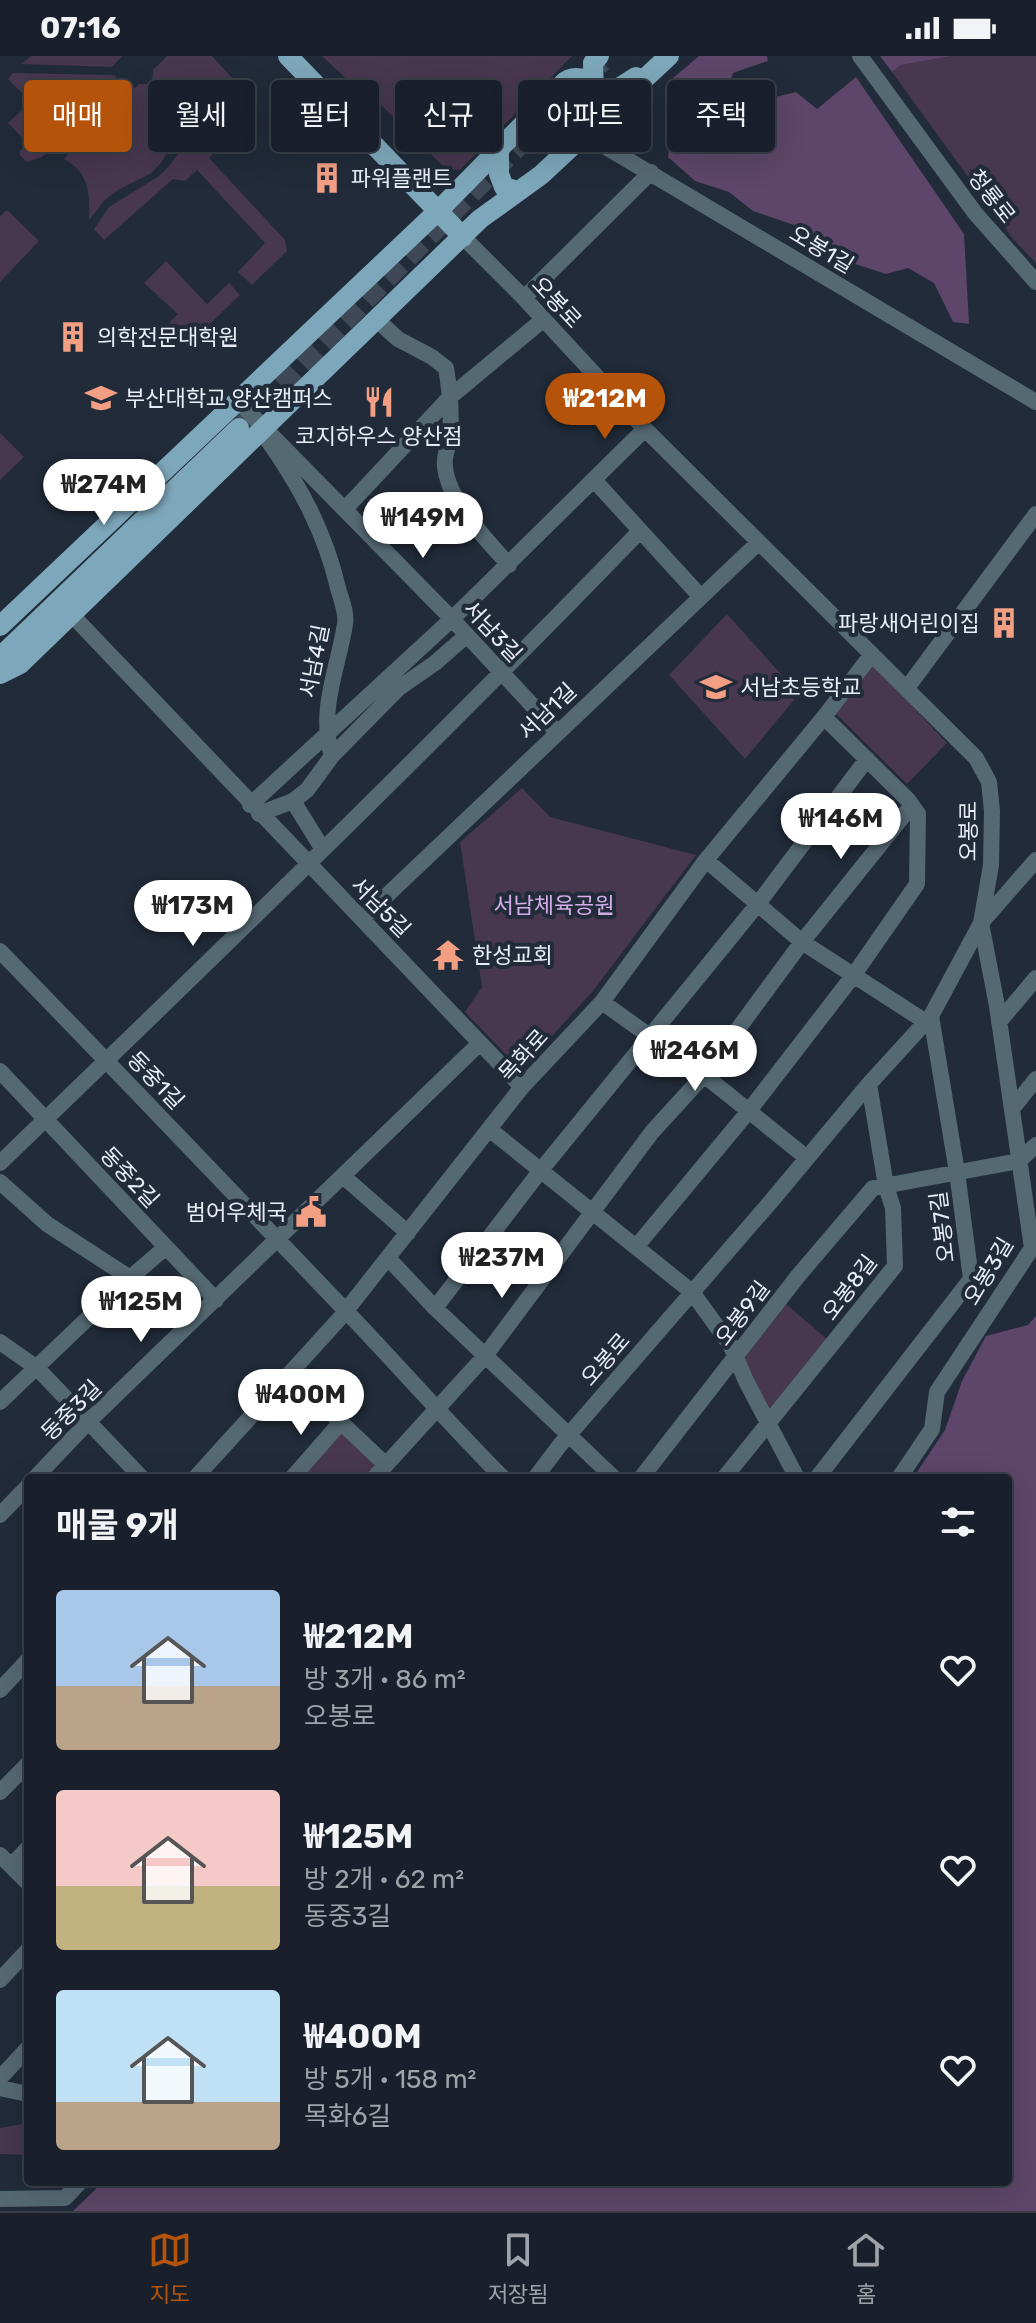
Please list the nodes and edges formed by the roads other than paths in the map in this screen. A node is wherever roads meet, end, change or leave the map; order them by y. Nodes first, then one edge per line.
1 (288, 56) edge
2 (586, 56) edge
3 (599, 56) edge
4 (659, 56) edge
5 (669, 56) edge
6 (860, 56) edge
7 (567, 80) edge
8 (594, 80) edge
9 (632, 80) edge
10 (644, 80) edge
11 (518, 130) edge
12 (502, 146) edge
13 (496, 152) edge
14 (499, 152) edge
15 (559, 152) edge
16 (622, 152) edge
17 (651, 172) junction
18 (518, 191) junction
19 (439, 210) junction
20 (463, 237) junction
21 (397, 250) junction
22 (422, 276) junction
23 (1036, 282) edge
24 (524, 298) junction
25 (544, 319) junction
26 (377, 320) junction
27 (450, 397) junction
28 (238, 401) junction
29 (1036, 402) edge
30 (218, 420) junction
31 (645, 429) junction
32 (256, 430) junction
33 (594, 480) junction
34 (345, 509) junction
35 (1036, 514) edge
36 (640, 531) junction
37 (758, 543) junction
38 (509, 565) junction
39 (700, 596) junction
40 (72, 615) junction
41 (452, 619) junction
42 (0, 626) edge
43 (467, 635) junction
44 (872, 654) junction
45 (0, 657) edge
46 (502, 673) junction
47 (0, 674) edge
48 (907, 688) junction
49 (824, 717) junction
50 (557, 732) junction
51 (326, 736) junction
52 (332, 756) junction
53 (867, 759) junction
54 (293, 801) junction
55 (912, 805) junction
56 (255, 810) junction
57 (322, 848) junction
58 (706, 860) junction
59 (1036, 860) edge
60 (307, 863) junction
61 (757, 905) junction
62 (362, 919) junction
63 (981, 923) junction
64 (802, 942) junction
65 (0, 951) edge
66 (853, 976) junction
67 (1036, 978) edge
68 (602, 1002) junction
69 (928, 1019) junction
70 (999, 1022) junction
71 (651, 1037) junction
72 (480, 1043) junction
73 (108, 1062) junction
74 (0, 1071) edge
75 (704, 1075) junction
76 (1036, 1079) edge
77 (869, 1084) junction
78 (522, 1087) junction
79 (1012, 1109) junction
80 (748, 1112) junction
81 (46, 1119) junction
82 (489, 1129) junction
83 (1036, 1145) edge
84 (807, 1158) junction
85 (1019, 1161) junction
86 (0, 1163) edge
87 (541, 1170) junction
88 (957, 1172) junction
89 (344, 1177) junction
90 (0, 1182) edge
91 (886, 1186) junction
92 (593, 1211) junction
93 (408, 1233) junction
94 (277, 1241) junction
95 (166, 1247) junction
96 (636, 1247) junction
97 (388, 1258) junction
98 (130, 1278) junction
99 (692, 1292) junction
100 (216, 1300) junction
101 (435, 1308) junction
102 (346, 1311) junction
103 (0, 1342) edge
104 (485, 1356) junction
105 (736, 1357) junction
106 (37, 1368) junction
107 (290, 1374) junction
108 (0, 1402) edge
109 (435, 1409) junction
110 (89, 1421) junction
111 (341, 1422) junction
112 (769, 1425) junction
113 (568, 1435) junction
114 (386, 1465) junction
115 (39, 1474) edge
116 (138, 1474) edge
117 (199, 1474) edge
118 (296, 1474) edge
119 (378, 1474) edge
120 (499, 1474) edge
121 (538, 1474) edge
122 (610, 1474) edge
123 (644, 1474) edge
124 (727, 1474) edge
125 (795, 1474) edge
126 (820, 1474) edge
127 (902, 1474) edge
128 (24, 1490) edge
129 (0, 1515) edge
130 (24, 1664) edge
131 (0, 1690) edge
132 (24, 1768) edge
133 (0, 1792) edge
134 (24, 1850) edge
135 (6, 1860) edge
136 (24, 1879) edge
137 (24, 1954) edge
138 (0, 1980) edge
139 (24, 2052) edge
140 (0, 2078) edge
141 (0, 2088) edge
142 (24, 2093) edge
143 (76, 2186) edge
144 (0, 2199) edge

1 - 19 main road
2 - 7 main road
3 - 8 main road
4 - 9 main road
5 - 10 main road
6 - 23 street, 청룡로
11 - 12 main road
13 - 19 main road
14 - 18 main road
15 - 18 main road
16 - 17 street, 오봉1길
17 - 24 street
17 - 29 street, 오봉1길
18 - 20 main road
19 - 20 main road
19 - 21 main road
20 - 22 main road
20 - 24 street, 오봉로
21 - 22 main road
21 - 28 main road
22 - 26 main road
24 - 25 street, 오봉로
25 - 27 street
25 - 31 street, 오봉로
26 - 27 street
26 - 32 main road
27 - 34 street
27 - 38 street
28 - 30 main road
28 - 32 street
30 - 32 main road
30 - 42 main road
31 - 33 street
31 - 37 street, 오봉로
32 - 34 street, 서남3길
32 - 40 main road
32 - 45 main road
32 - 51 street, 서남4길
33 - 36 street
33 - 38 street
34 - 41 street, 서남3길
35 - 48 street
36 - 39 street
36 - 46 street
37 - 39 street, 서남1길
37 - 44 street, 오봉로
38 - 41 street
39 - 50 street, 서남1길
40 - 47 main road
40 - 56 street, 서남5길
41 - 43 street, 서남3길
41 - 51 street
43 - 46 street, 서남3길
43 - 52 street
44 - 48 street, 오봉로
44 - 49 street, 목화로
46 - 50 street, 서남3길
46 - 57 street
48 - 63 street, 오봉로
49 - 53 street
49 - 58 street, 목화로
50 - 62 street, 서남1길
51 - 52 street
51 - 56 street
52 - 54 street
53 - 55 street
53 - 61 street
54 - 56 street
54 - 57 street
55 - 64 street
55 - 66 street
56 - 60 street, 서남5길
57 - 60 street
58 - 61 street
58 - 68 street, 목화로
59 - 63 street
60 - 62 street, 서남5길
60 - 73 street
61 - 64 street
61 - 71 street
62 - 72 street, 서남5길
63 - 69 street, 오봉로
63 - 70 street, 오봉3길
64 - 66 street
64 - 75 street
65 - 73 street, 동중1길
66 - 69 street
66 - 80 street
67 - 70 street
68 - 71 street
68 - 78 street, 목화로
69 - 77 street, 오봉로
69 - 88 street, 오봉7길
70 - 79 street, 오봉3길
71 - 75 street
71 - 87 street
72 - 78 street, 서남5길
72 - 89 street
73 - 81 street
73 - 94 street, 동중1길
74 - 81 street, 동중2길
75 - 80 street
75 - 92 street
76 - 79 street
77 - 84 street, 오봉로
77 - 91 street, 오봉8길
78 - 82 street, 목화로
79 - 85 street, 오봉3길
80 - 84 street
80 - 96 street
81 - 86 street
81 - 95 street, 동중2길
82 - 87 street
82 - 93 street, 목화로
83 - 85 street
84 - 99 street, 오봉로
85 - 88 street
85 - 127 street, 오봉3길
87 - 92 street
87 - 101 street
88 - 91 street
88 - 126 street, 오봉7길
89 - 93 street
89 - 94 street
90 - 98 street
91 - 105 street, 오봉9길
91 - 112 street, 오봉8길
92 - 96 street
92 - 104 street
93 - 97 street, 목화로
94 - 100 street, 동중3길
94 - 102 street, 동중1길
95 - 98 street
95 - 100 street, 동중2길
96 - 99 street
97 - 101 street
97 - 102 street, 목화로
98 - 106 street
99 - 105 street
99 - 113 street, 오봉로
100 - 110 street, 동중3길
101 - 104 street
102 - 107 street, 목화로
102 - 109 street, 동중1길
103 - 106 street
104 - 109 street
104 - 113 street
105 - 112 street
105 - 123 street, 오봉9길
106 - 108 street
106 - 110 street
107 - 111 street
107 - 117 street, 목화로
109 - 114 street
109 - 120 street, 동중1길
110 - 115 street, 동중3길
110 - 116 street
111 - 114 street
111 - 118 street
112 - 124 street, 오봉8길
112 - 125 street
113 - 121 street, 오봉로
113 - 122 street
114 - 119 street
128 - 129 street
130 - 131 street
132 - 133 street
134 - 135 street
135 - 136 street
137 - 138 street
139 - 140 street
141 - 142 street
143 - 144 street

